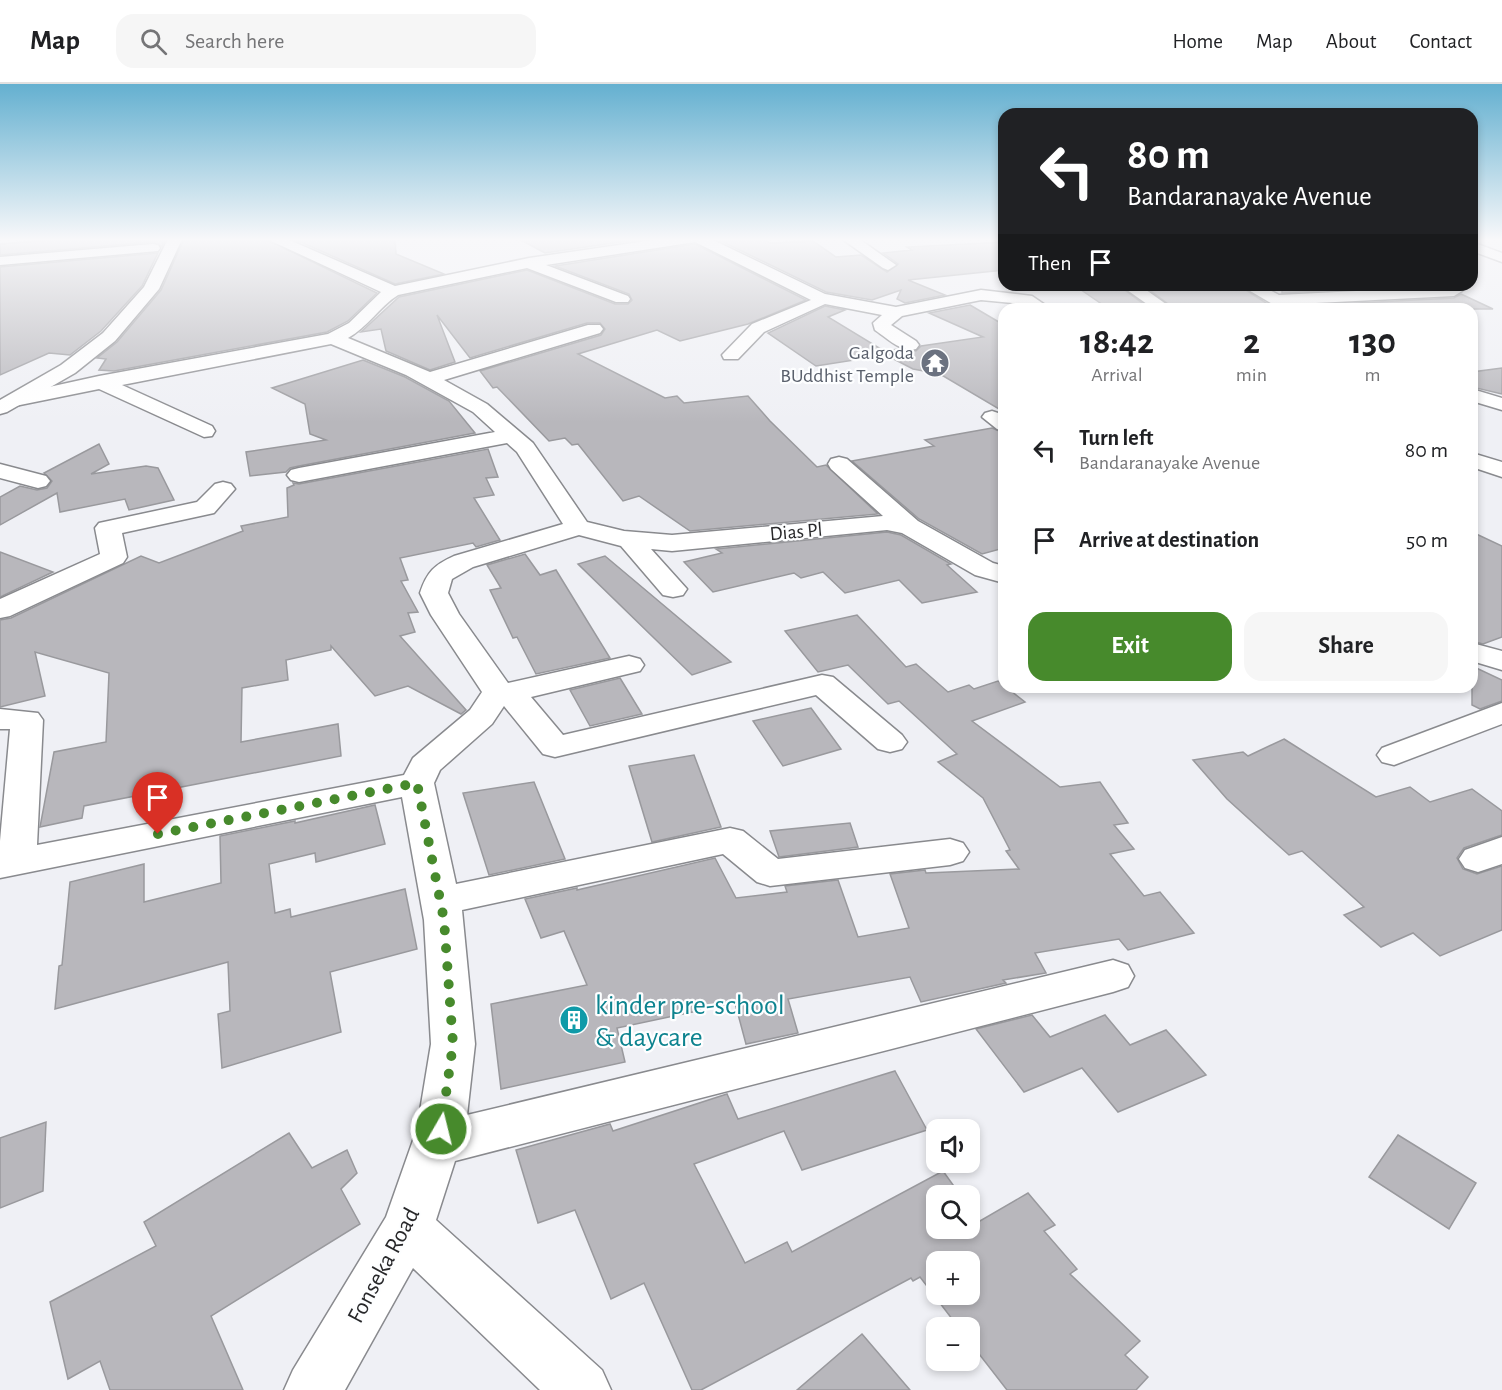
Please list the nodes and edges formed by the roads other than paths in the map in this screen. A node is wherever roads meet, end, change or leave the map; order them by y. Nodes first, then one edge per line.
1 (141, 300) edge
2 (380, 300) edge
3 (819, 300) edge
4 (833, 300) edge
5 (954, 300) edge
6 (1274, 300) edge
7 (1280, 303) edge
8 (894, 313) junction
9 (594, 329) dead end
10 (333, 338) junction
11 (910, 345) dead end
12 (731, 355) dead end
13 (428, 380) junction
14 (99, 382) junction
15 (1478, 397) edge
16 (7, 404) edge
17 (1502, 404) edge
18 (204, 431) dead end
19 (511, 436) junction
20 (1478, 462) edge
21 (839, 464) dead end
22 (1502, 470) edge
23 (0, 471) edge
24 (299, 475) dead end
25 (38, 481) dead end
26 (223, 489) dead end
27 (909, 526) junction
28 (578, 527) junction
29 (629, 540) junction
30 (998, 573) edge
31 (673, 589) dead end
32 (0, 610) edge
33 (1478, 654) edge
34 (1502, 661) edge
35 (629, 665) dead end
36 (504, 693) junction
37 (1502, 713) edge
38 (0, 719) edge
39 (890, 742) dead end
40 (1394, 755) dead end
41 (417, 783) junction
42 (950, 852) dead end
43 (9, 864) edge
44 (440, 901) junction
45 (1113, 976) dead end
46 (436, 1144) junction
47 (408, 1228) junction
48 (313, 1390) edge
49 (582, 1390) edge

1 - 16 main road
2 - 10 main road
3 - 12 main road
4 - 8 main road
5 - 8 main road
6 - 7 main road
8 - 11 main road
9 - 13 main road
10 - 13 main road
10 - 14 main road
13 - 19 main road
14 - 16 main road
14 - 18 main road
15 - 17 main road
19 - 24 main road
19 - 28 main road
20 - 22 main road
21 - 27 main road
23 - 25 main road
26 - 32 main road
27 - 29 main road, Dias Pl
27 - 30 main road, Dias Pl
28 - 29 main road, Dias Pl
28 - 36 main road
29 - 31 main road
33 - 34 main road
35 - 36 main road
36 - 39 main road
36 - 41 main road
37 - 40 main road
38 - 43 main road
41 - 43 main road
41 - 44 main road, Fonseka Road
42 - 44 main road
44 - 46 main road, Fonseka Road
45 - 46 main road
46 - 47 main road, Fonseka Road
47 - 48 main road, Fonseka Road
47 - 49 main road

